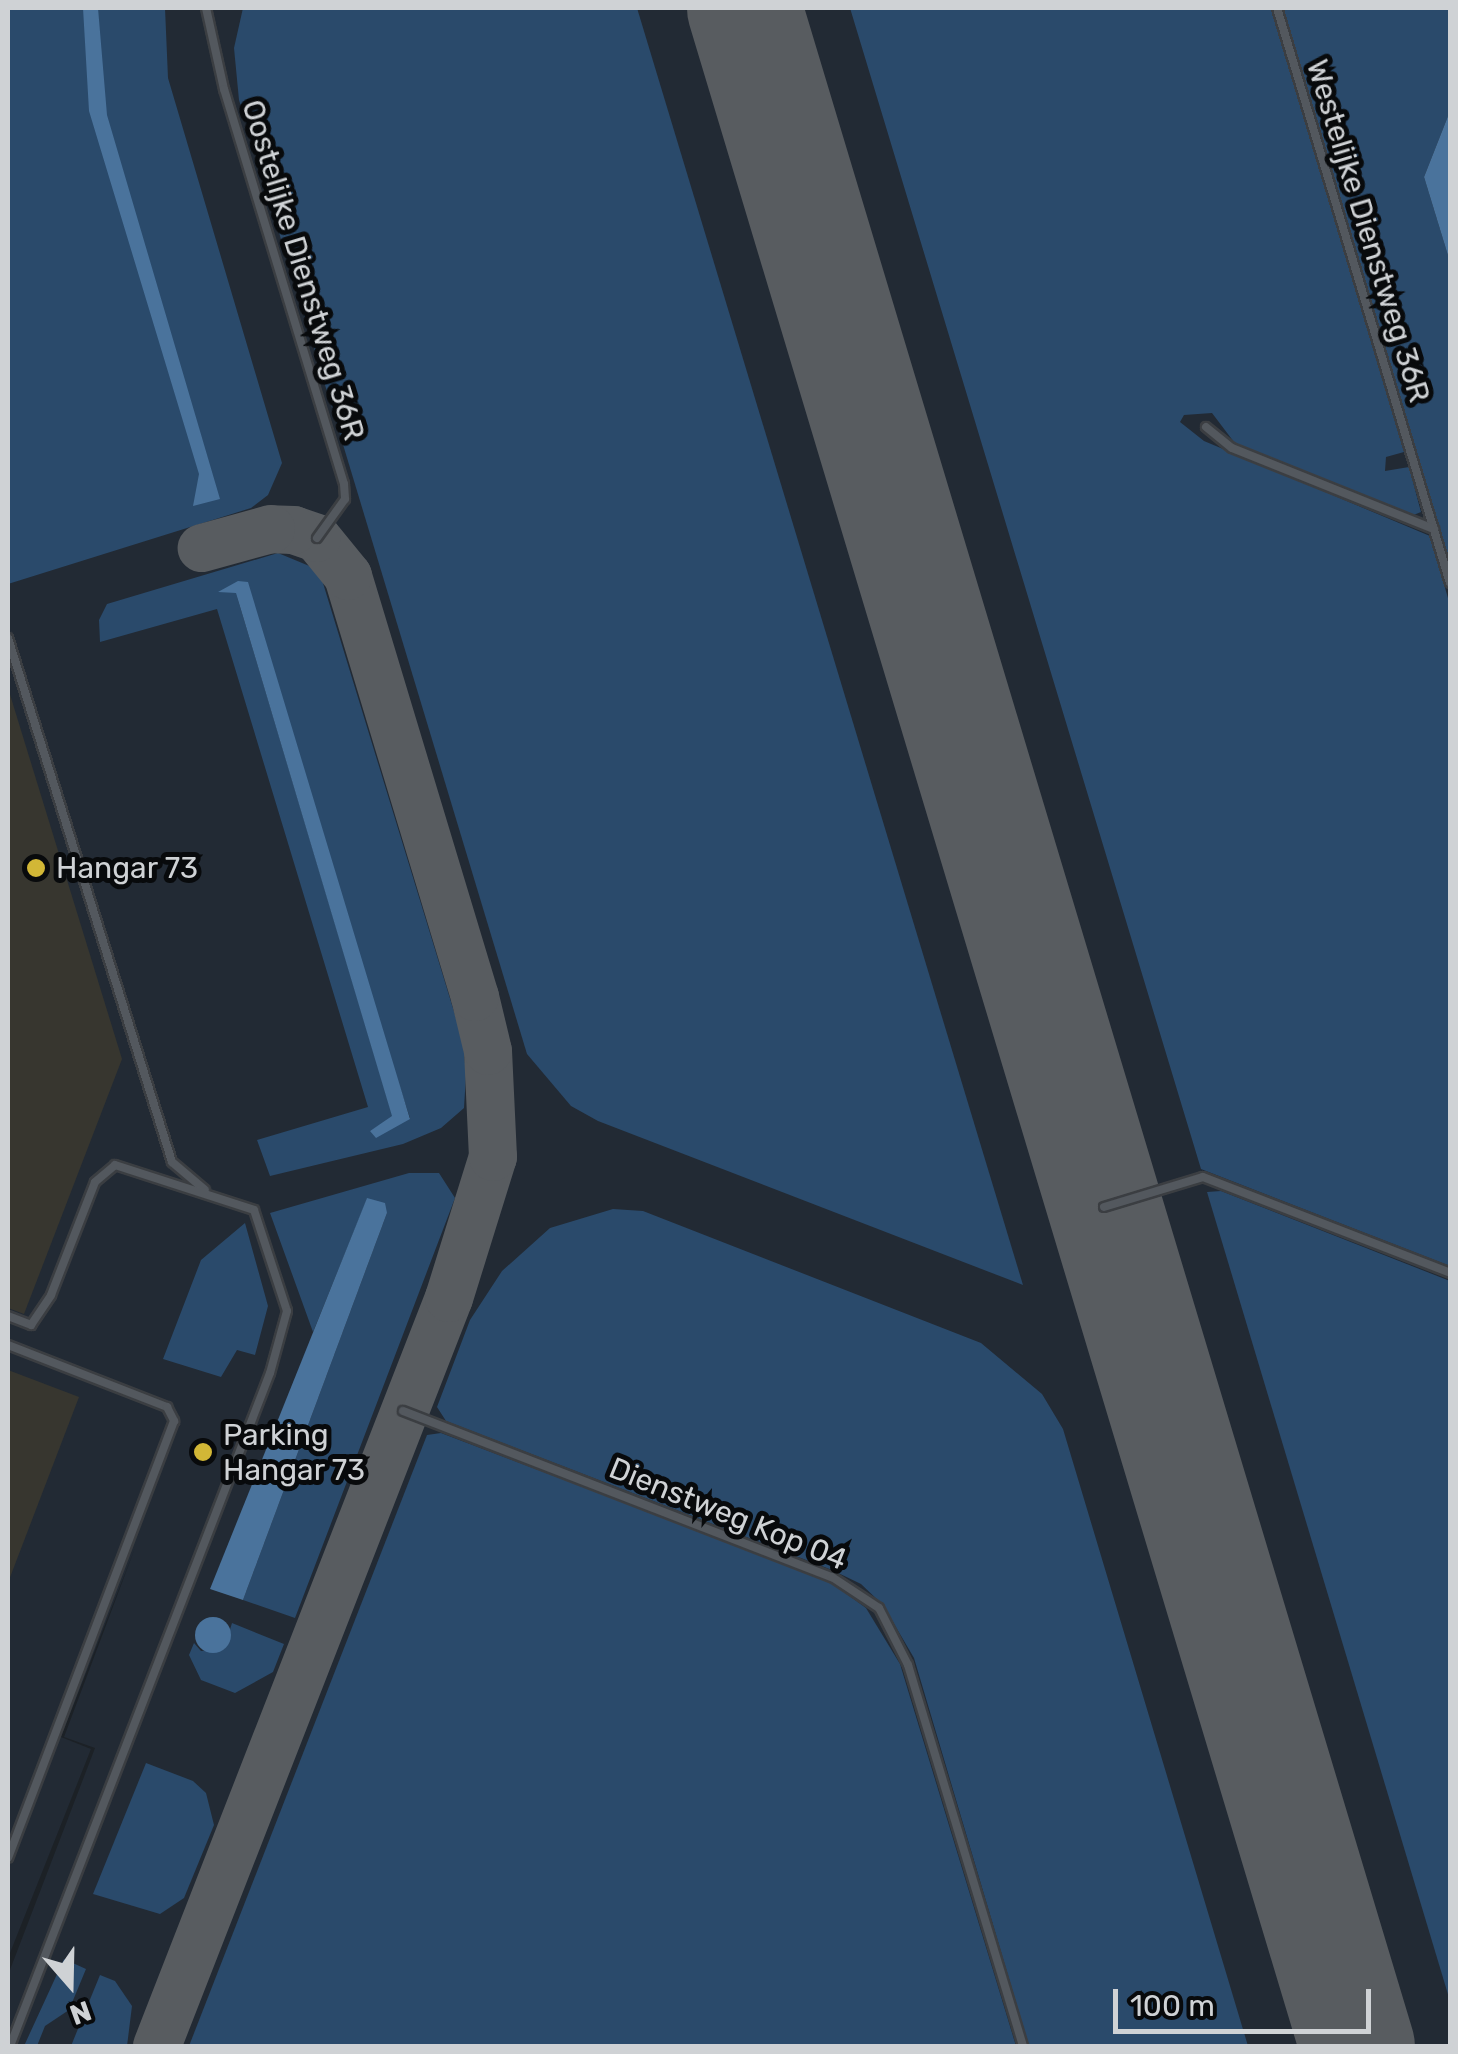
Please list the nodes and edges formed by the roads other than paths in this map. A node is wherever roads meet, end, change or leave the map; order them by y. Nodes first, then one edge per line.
1 (206, 8) edge
2 (1277, 8) edge
3 (1206, 427) dead end
4 (1434, 529) junction
5 (317, 538) dead end
6 (1450, 583) edge
7 (8, 638) edge
8 (209, 1193) junction
9 (1104, 1207) dead end
10 (1450, 1273) edge
11 (8, 1316) edge
12 (8, 1344) edge
13 (404, 1411) dead end
14 (8, 1857) edge
15 (10, 2046) edge
16 (1022, 2046) edge

1 - 5 lane, Oostelijke Dienstweg 36R
2 - 4 lane, Westelijke Dienstweg 36R
3 - 4 lane
4 - 6 lane, Westelijke Dienstweg 36R
7 - 8 lane
8 - 11 lane
8 - 15 lane
9 - 10 lane
12 - 14 lane
13 - 16 lane, Dienstweg Kop 04

